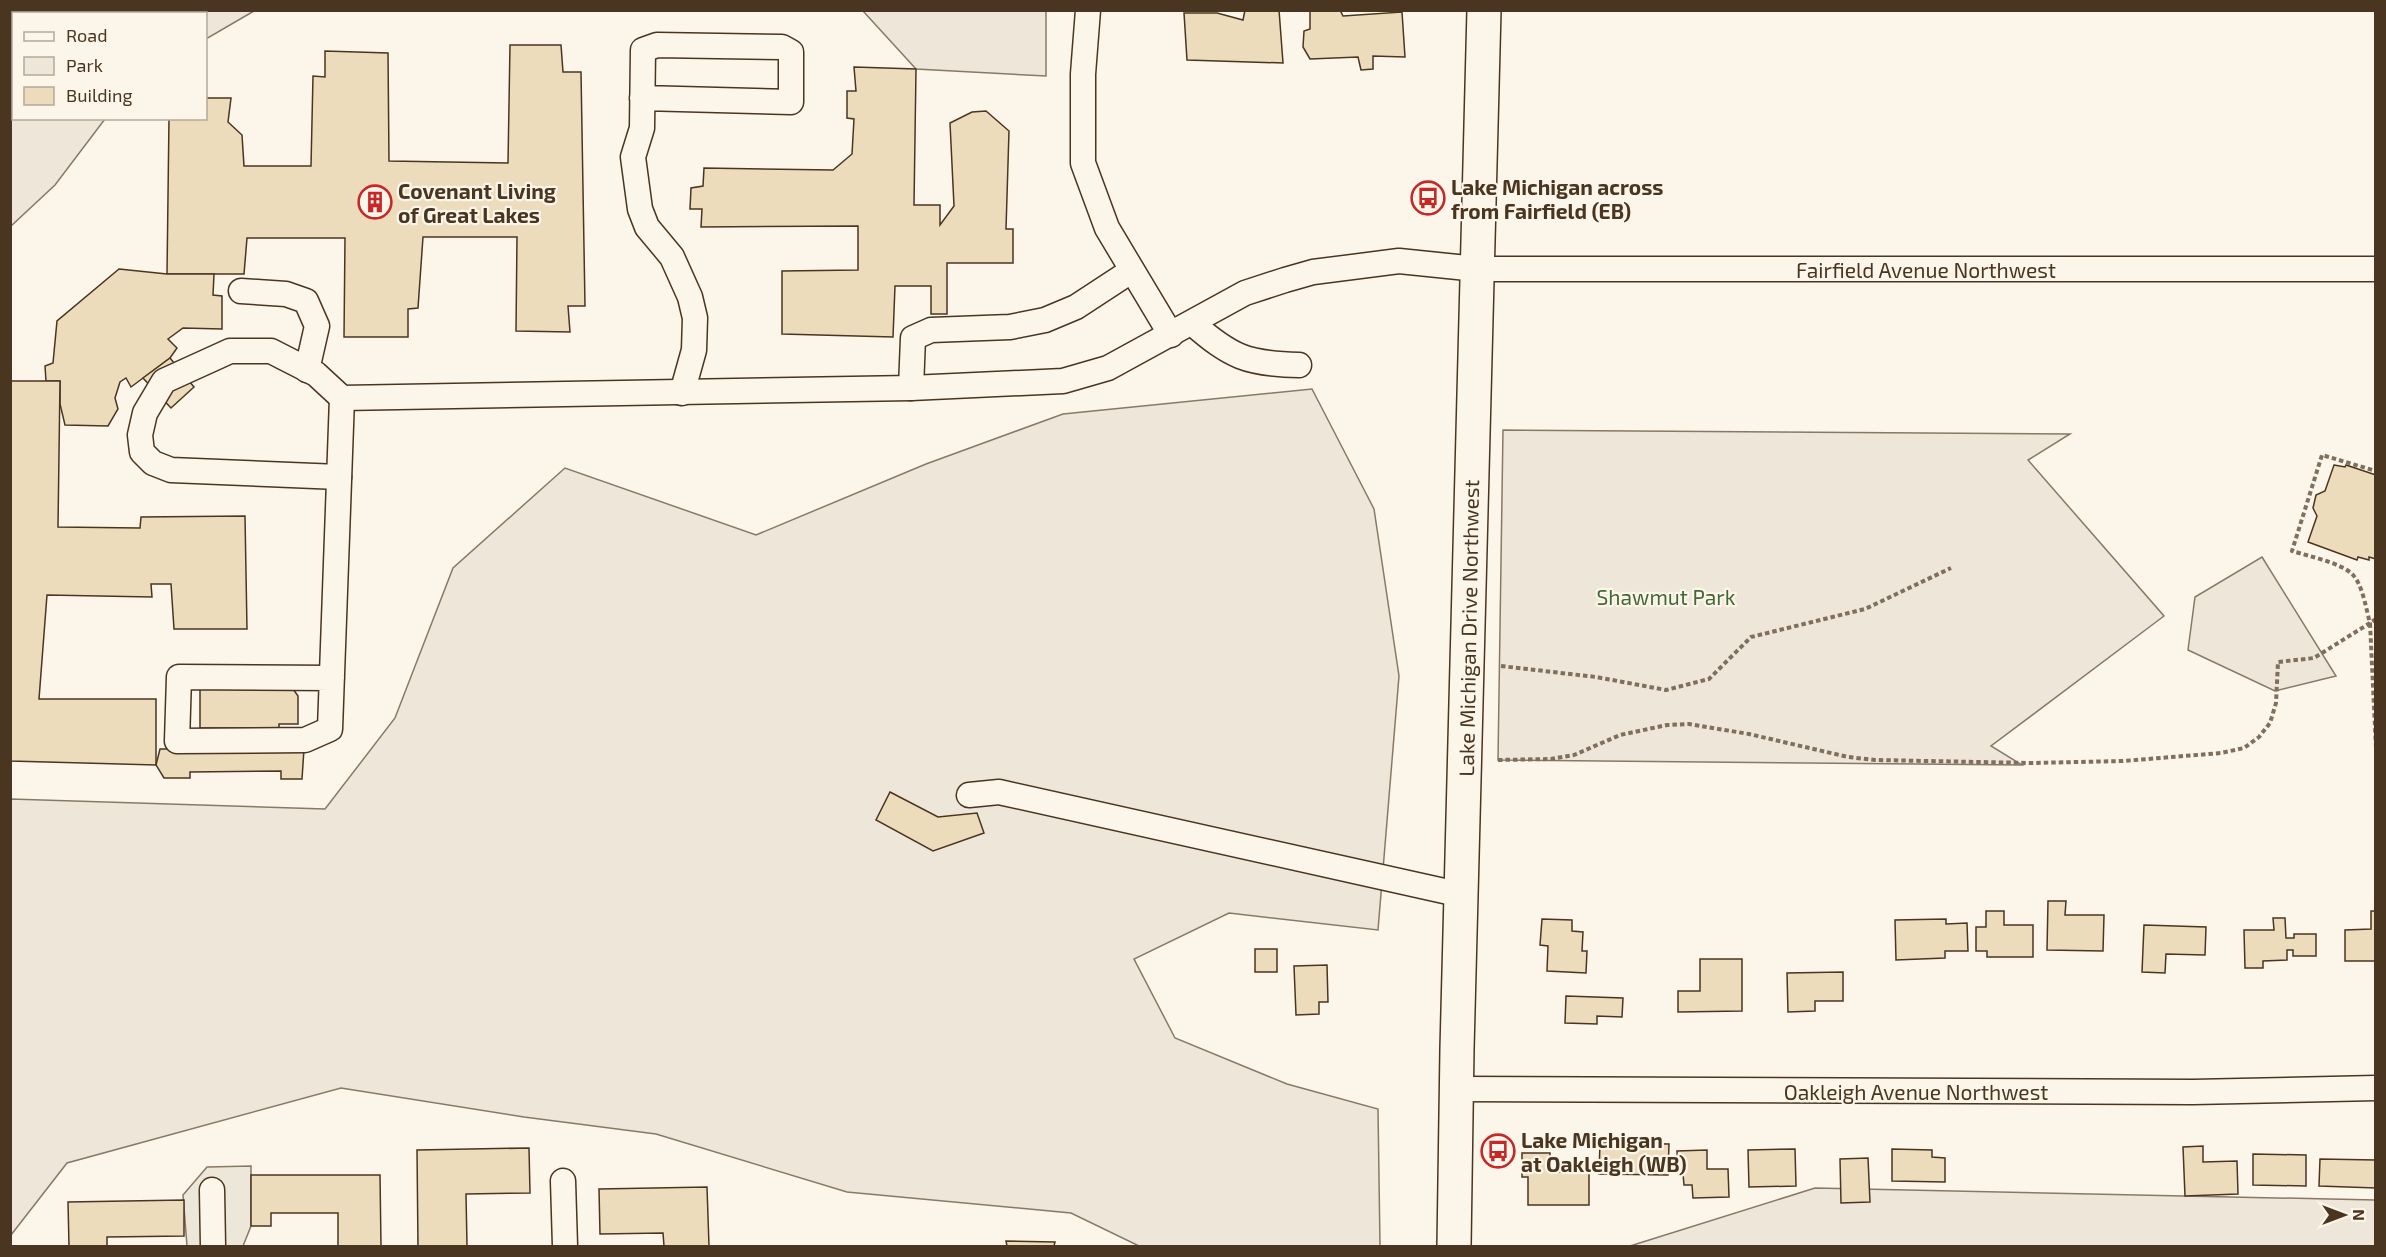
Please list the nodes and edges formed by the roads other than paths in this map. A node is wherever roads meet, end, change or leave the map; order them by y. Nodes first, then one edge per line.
1 (1088, 10) edge
2 (1484, 10) edge
3 (642, 98) junction
4 (1477, 269) junction
5 (2376, 269) edge
6 (1131, 271) junction
7 (240, 291) dead end
8 (1181, 329) junction
9 (1299, 365) dead end
10 (308, 370) junction
11 (911, 388) junction
12 (682, 393) junction
13 (342, 398) junction
14 (339, 477) junction
15 (332, 678) junction
16 (969, 795) dead end
17 (1462, 895) junction
18 (2376, 1088) edge
19 (1457, 1089) junction
20 (563, 1181) dead end
21 (212, 1190) dead end
22 (213, 1246) edge
23 (565, 1246) edge
24 (1455, 1246) edge

1 - 6 street
2 - 4 highway, Lake Michigan Drive Northwest
3 - 3 street
3 - 12 street
4 - 5 street, Fairfield Avenue Northwest
4 - 8 street, Fairfield Avenue Northwest
4 - 17 highway, Lake Michigan Drive Northwest
6 - 8 street
6 - 11 street
7 - 10 street
8 - 9 street
8 - 11 street, Fairfield Avenue Northwest
10 - 13 street
10 - 14 street
11 - 12 street, Fairfield Avenue Northwest
12 - 13 street, Fairfield Avenue Northwest
13 - 14 street
14 - 15 street
15 - 15 street
16 - 17 street
17 - 19 highway, Lake Michigan Drive Northwest
18 - 19 street, Oakleigh Avenue Northwest
19 - 24 highway, Lake Michigan Drive Northwest
20 - 23 street
21 - 22 street

